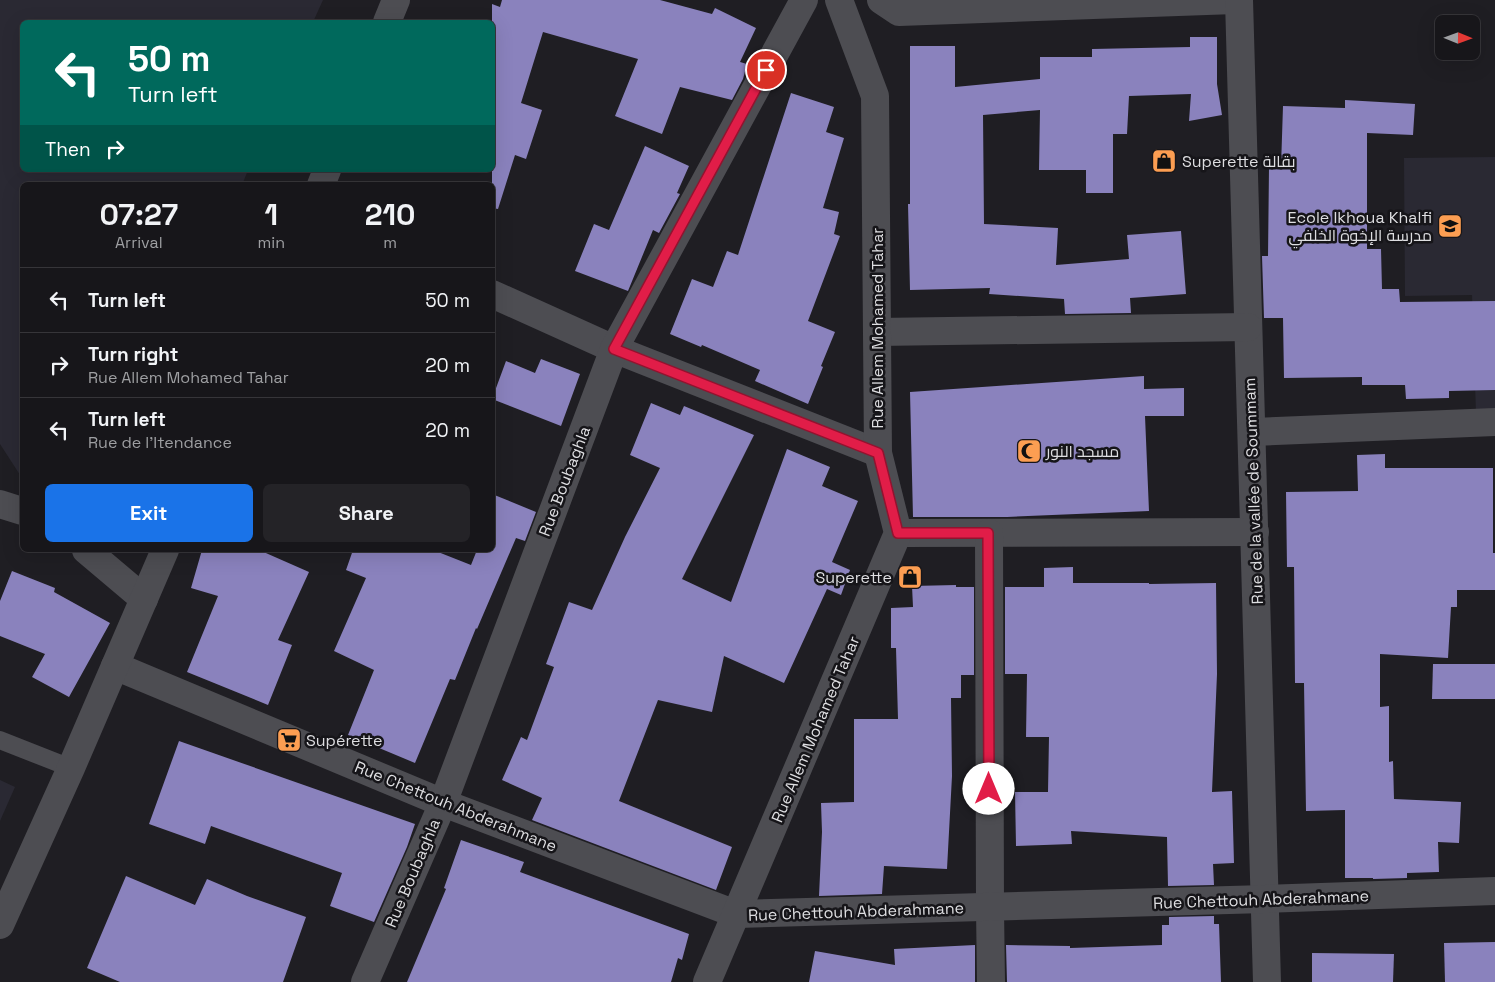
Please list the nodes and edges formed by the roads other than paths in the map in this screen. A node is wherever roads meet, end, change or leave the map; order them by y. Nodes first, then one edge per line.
1 (396, 0) edge
2 (804, 0) edge
3 (839, 0) edge
4 (881, 0) edge
5 (1235, 0) edge
6 (1239, 0) edge
7 (388, 20) edge
8 (495, 295) edge
9 (1248, 327) junction
10 (877, 332) junction
11 (614, 349) junction
12 (1495, 422) edge
13 (1252, 432) junction
14 (878, 453) junction
15 (0, 504) edge
16 (20, 510) edge
17 (1255, 532) junction
18 (898, 533) junction
19 (988, 533) junction
20 (88, 552) edge
21 (164, 552) edge
22 (144, 599) junction
23 (115, 666) junction
24 (0, 740) edge
25 (71, 768) junction
26 (443, 803) junction
27 (1495, 891) edge
28 (1265, 899) junction
29 (990, 908) junction
30 (736, 914) junction
31 (0, 925) edge
32 (365, 982) edge
33 (708, 982) edge
34 (991, 982) edge
35 (1267, 982) edge

1 - 7 street
2 - 11 street, Rue Boubaghla
3 - 10 street, Rue Allem Mohamed Tahar
4 - 5 street
6 - 9 street, Rue de la vallée de Soummam
8 - 11 street
9 - 10 street
9 - 13 street, Rue de la vallée de Soummam
10 - 14 street, Rue Allem Mohamed Tahar
11 - 14 street
11 - 26 street, Rue Boubaghla
12 - 13 street
13 - 17 street, Rue de la vallée de Soummam
14 - 18 street, Rue Allem Mohamed Tahar
15 - 16 street
17 - 19 street
17 - 28 street, Rue de la vallée de Soummam
18 - 19 street
18 - 30 street, Rue Allem Mohamed Tahar
19 - 29 street
20 - 22 street
21 - 22 street
22 - 23 street
23 - 25 street
23 - 26 street, Rue Chettouh Abderahmane
24 - 25 lane
25 - 31 street
26 - 30 street, Rue Chettouh Abderahmane
26 - 32 street, Rue Boubaghla
27 - 28 street, Rue Chettouh Abderahmane
28 - 29 street, Rue Chettouh Abderahmane
28 - 35 street, Rue de la vallée de Soummam
29 - 30 street, Rue Chettouh Abderahmane
29 - 34 street
30 - 33 street, Rue Allem Mohamed Tahar

